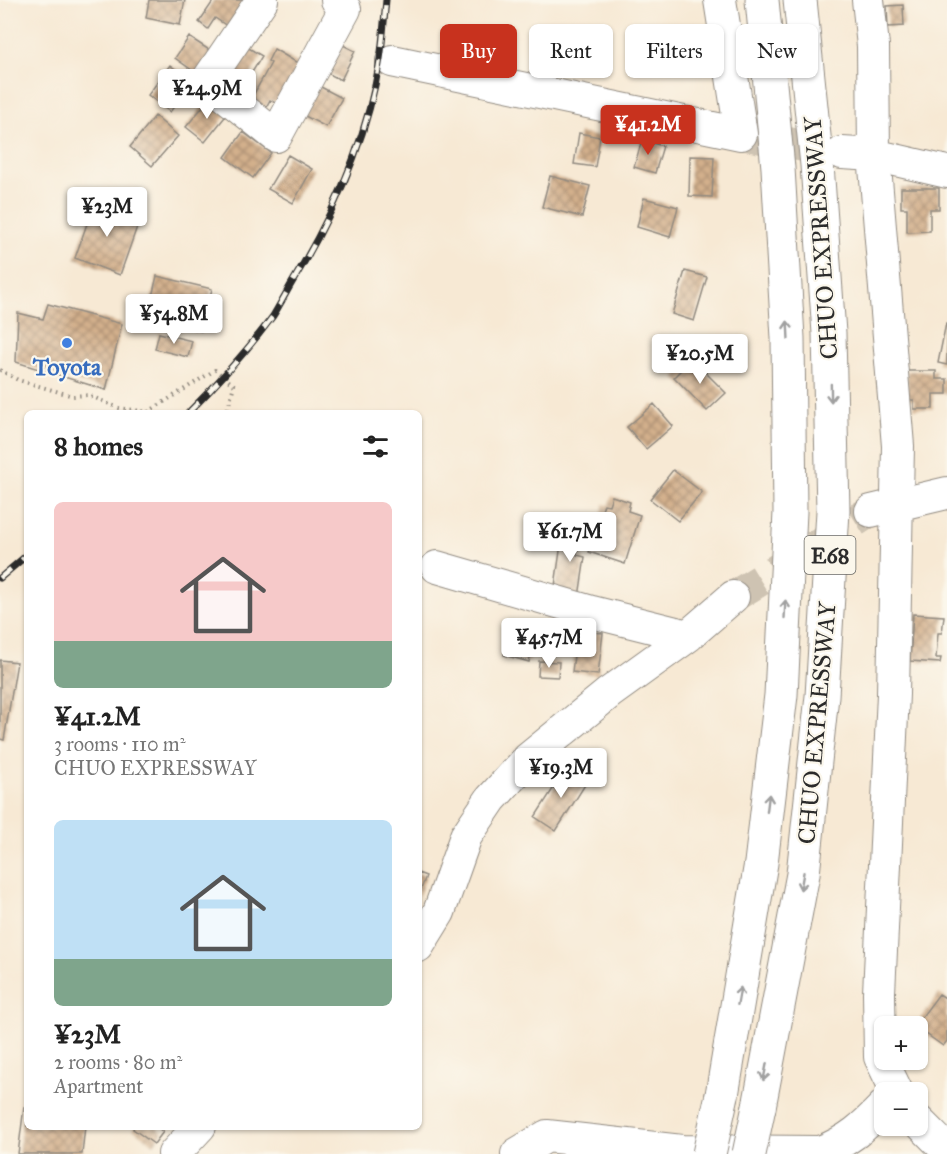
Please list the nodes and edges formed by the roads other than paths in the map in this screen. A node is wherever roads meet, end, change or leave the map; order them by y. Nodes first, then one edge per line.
1 (262, 0) edge
2 (337, 0) edge
3 (720, 0) edge
4 (762, 0) edge
5 (800, 0) edge
6 (868, 0) edge
7 (392, 61) dead end
8 (842, 153) tunnel mouth
9 (874, 155) junction
10 (947, 172) edge
11 (947, 493) edge
12 (884, 507) junction
13 (437, 567) dead end
14 (734, 597) tunnel mouth
15 (688, 636) junction
16 (422, 940) edge
17 (892, 1082) edge
18 (874, 1116) edge
19 (196, 1130) edge
20 (928, 1131) edge
21 (947, 1150) edge
22 (174, 1154) edge
23 (517, 1154) edge
24 (709, 1154) edge
25 (749, 1154) edge

1 - 2 street
3 - 7 street
24 -> 4 highway, CHUO EXPRESSWAY / E68, bridge
5 -> 25 highway, CHUO EXPRESSWAY / E68, bridge
6 - 9 street
8 - 9 street
9 - 10 street
9 - 12 street
11 - 12 street
12 - 17 street
13 - 15 street
14 - 15 street
15 - 16 street
18 - 23 street
19 - 22 street
20 - 21 street

